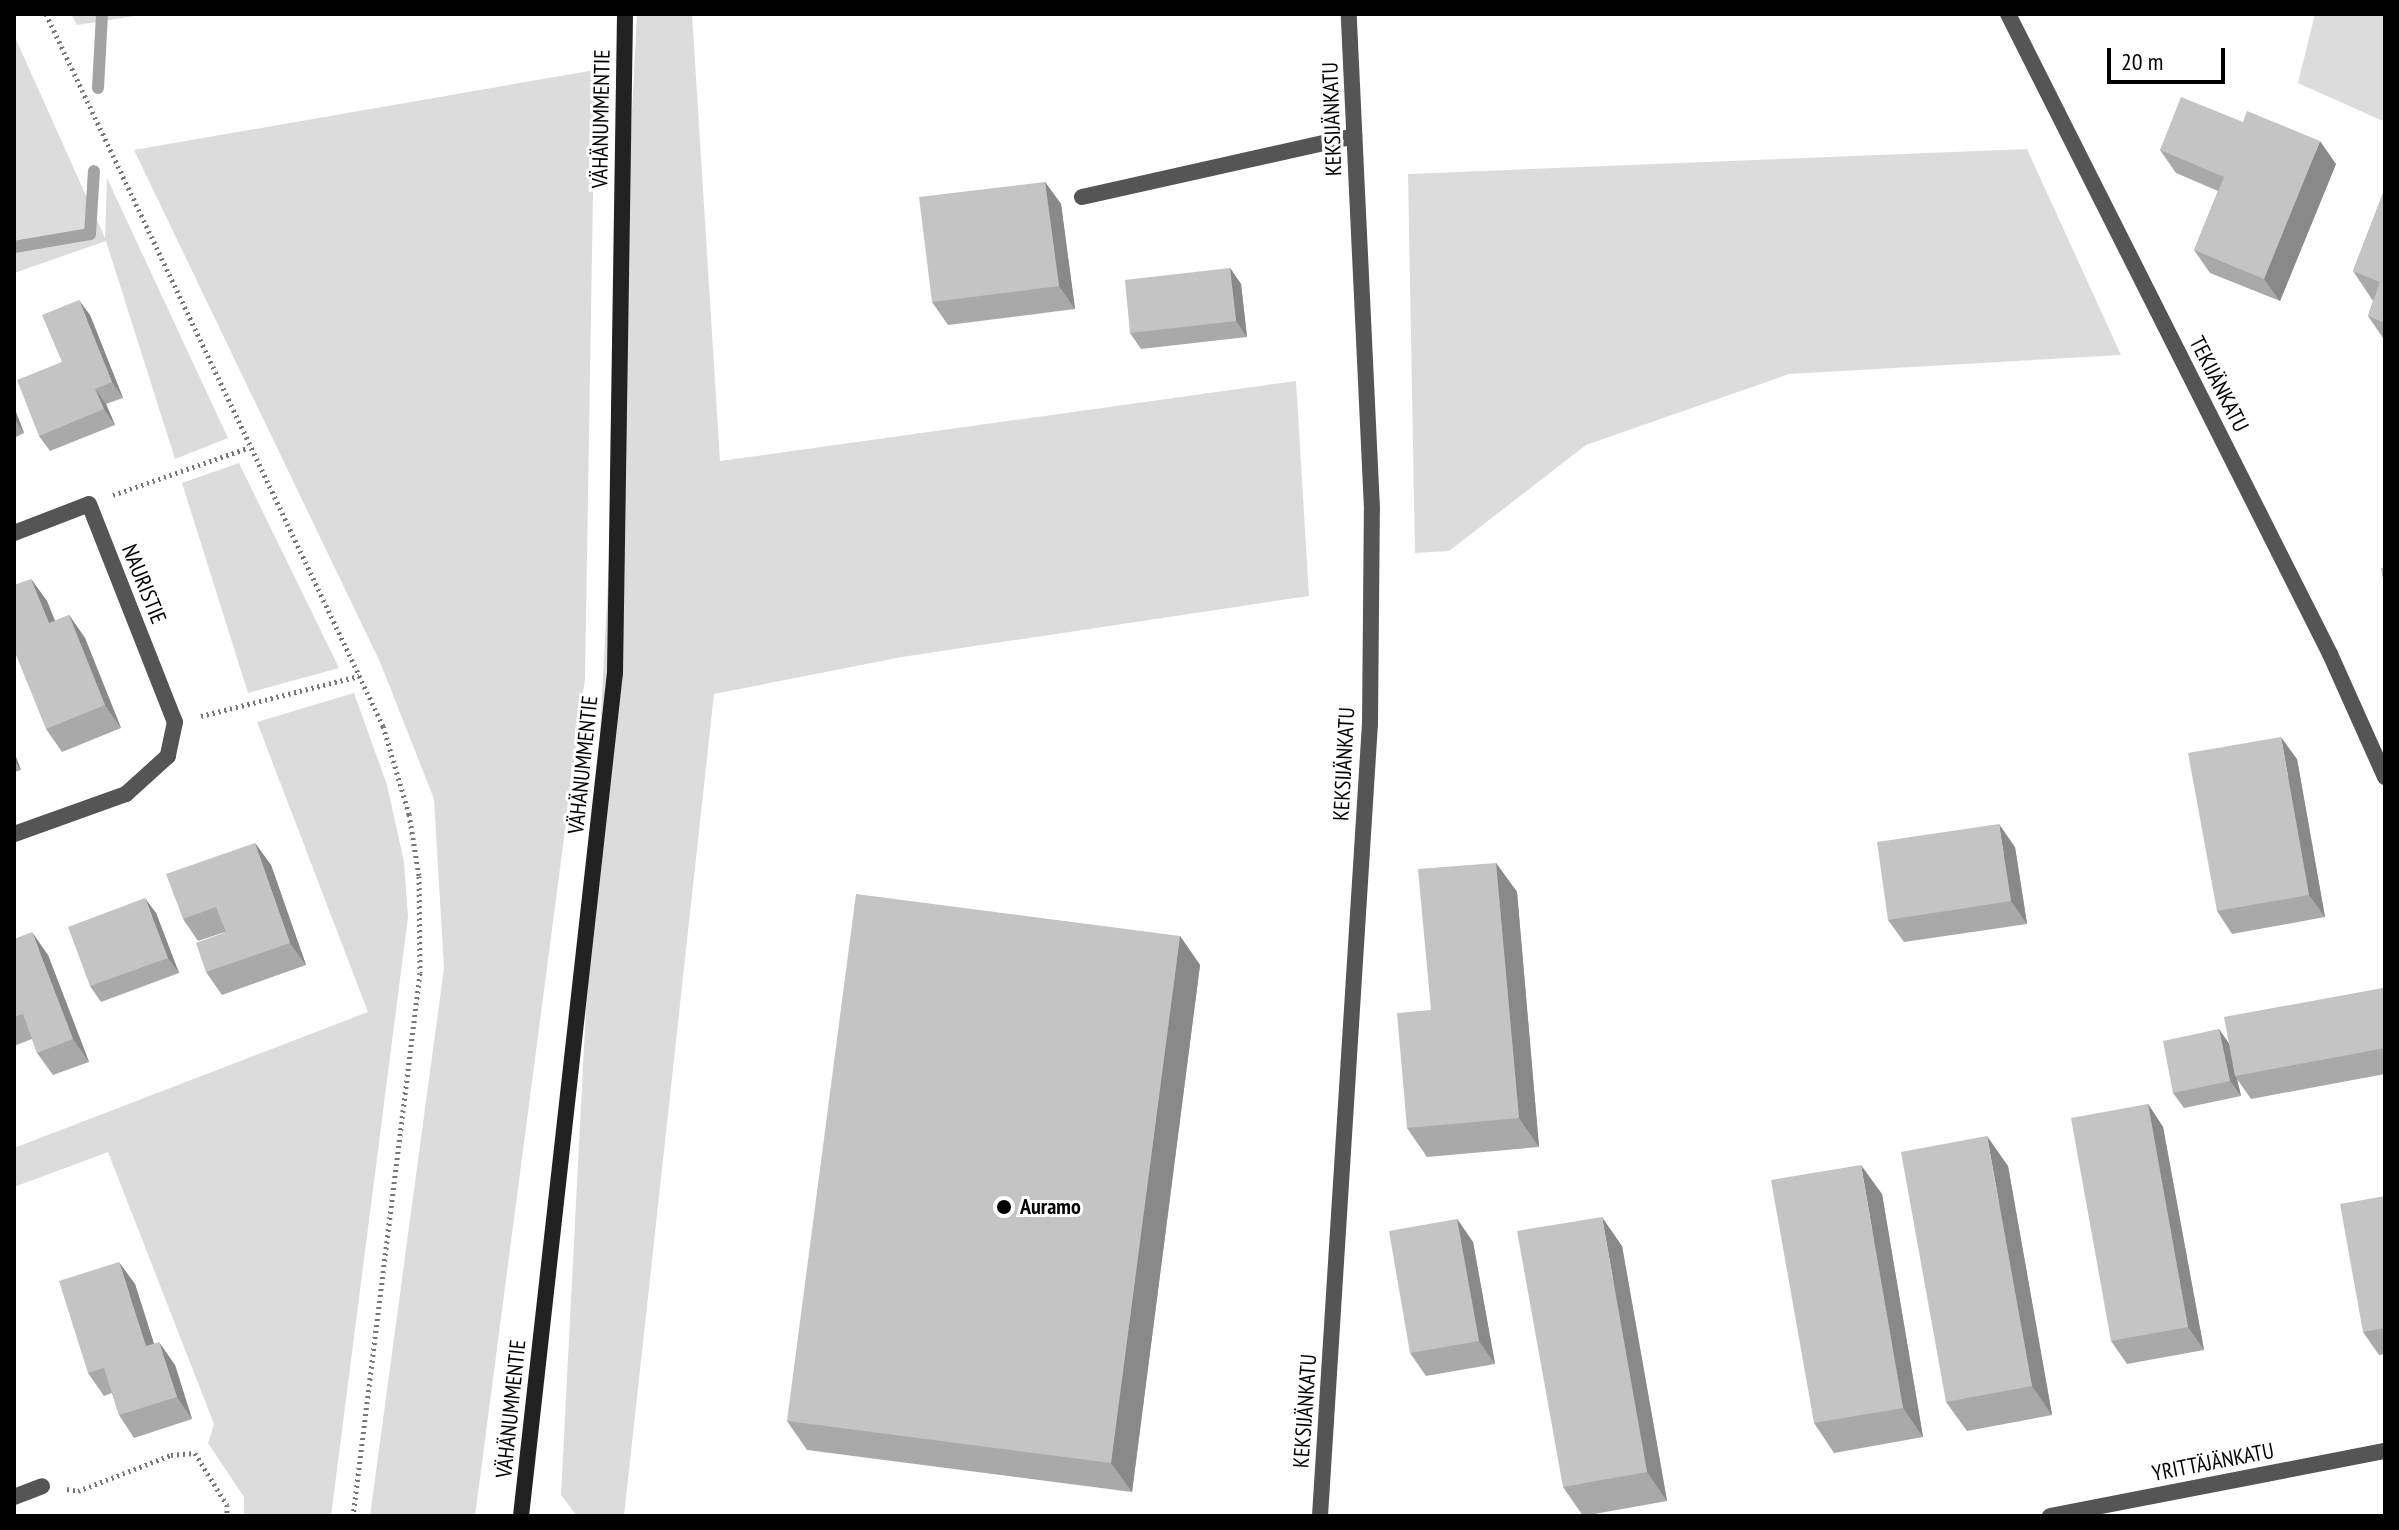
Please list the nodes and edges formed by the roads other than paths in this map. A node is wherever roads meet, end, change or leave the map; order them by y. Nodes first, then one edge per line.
1 (625, 14) edge
2 (1349, 14) edge
3 (2008, 14) edge
4 (1354, 136) junction
5 (1082, 197) dead end
6 (14, 533) edge
7 (2385, 777) edge
8 (14, 834) edge
9 (2385, 1451) edge
10 (42, 1486) road end
11 (14, 1497) edge
12 (521, 1516) edge
13 (1320, 1516) edge
14 (2050, 1516) edge

1 - 12 main road, VÄHÄNUMMENTIE
2 - 4 street, KEKSIJÄNKATU
3 - 7 street, TEKIJÄNKATU
4 - 5 street
4 - 13 street, KEKSIJÄNKATU
6 - 8 street, NAURISTIE
9 - 14 street, YRITTÄJÄNKATU
10 - 11 street

